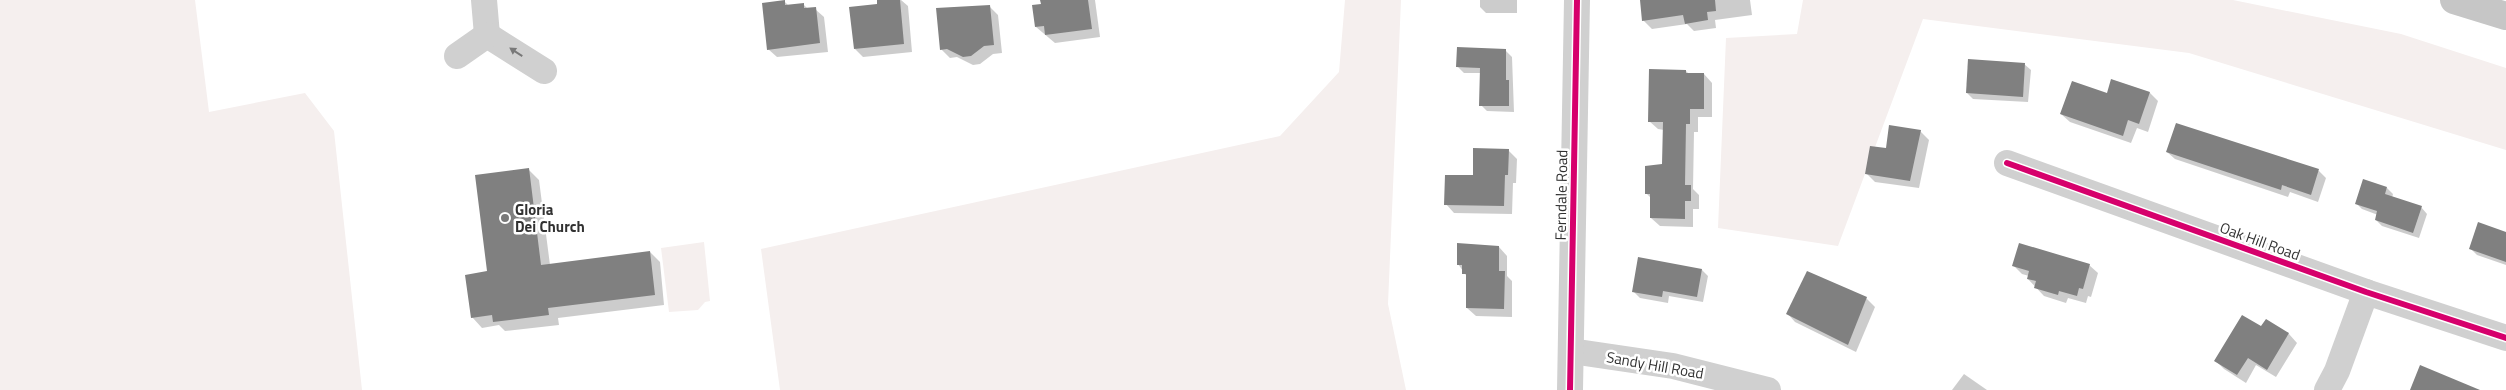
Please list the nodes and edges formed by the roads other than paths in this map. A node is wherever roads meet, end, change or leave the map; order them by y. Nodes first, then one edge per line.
1 (484, 0) edge
2 (1577, 0) edge
3 (2454, 0) edge
4 (2506, 16) edge
5 (487, 35) junction
6 (457, 56) dead end
7 (544, 71) dead end
8 (2007, 163) dead end
9 (2366, 292) junction
10 (2506, 338) edge
11 (1571, 351) junction
12 (1570, 390) edge
13 (1768, 390) edge
14 (2327, 390) edge

1 - 5 street
2 - 11 street, Ferndale Road
3 - 4 main road
5 - 6 street
7 -> 5 street
8 - 9 street, Oak Hill Road
9 - 10 street, Oak Hill Road
9 - 14 street
11 - 12 street, Ferndale Road
11 - 13 street, Sandy Hill Road

